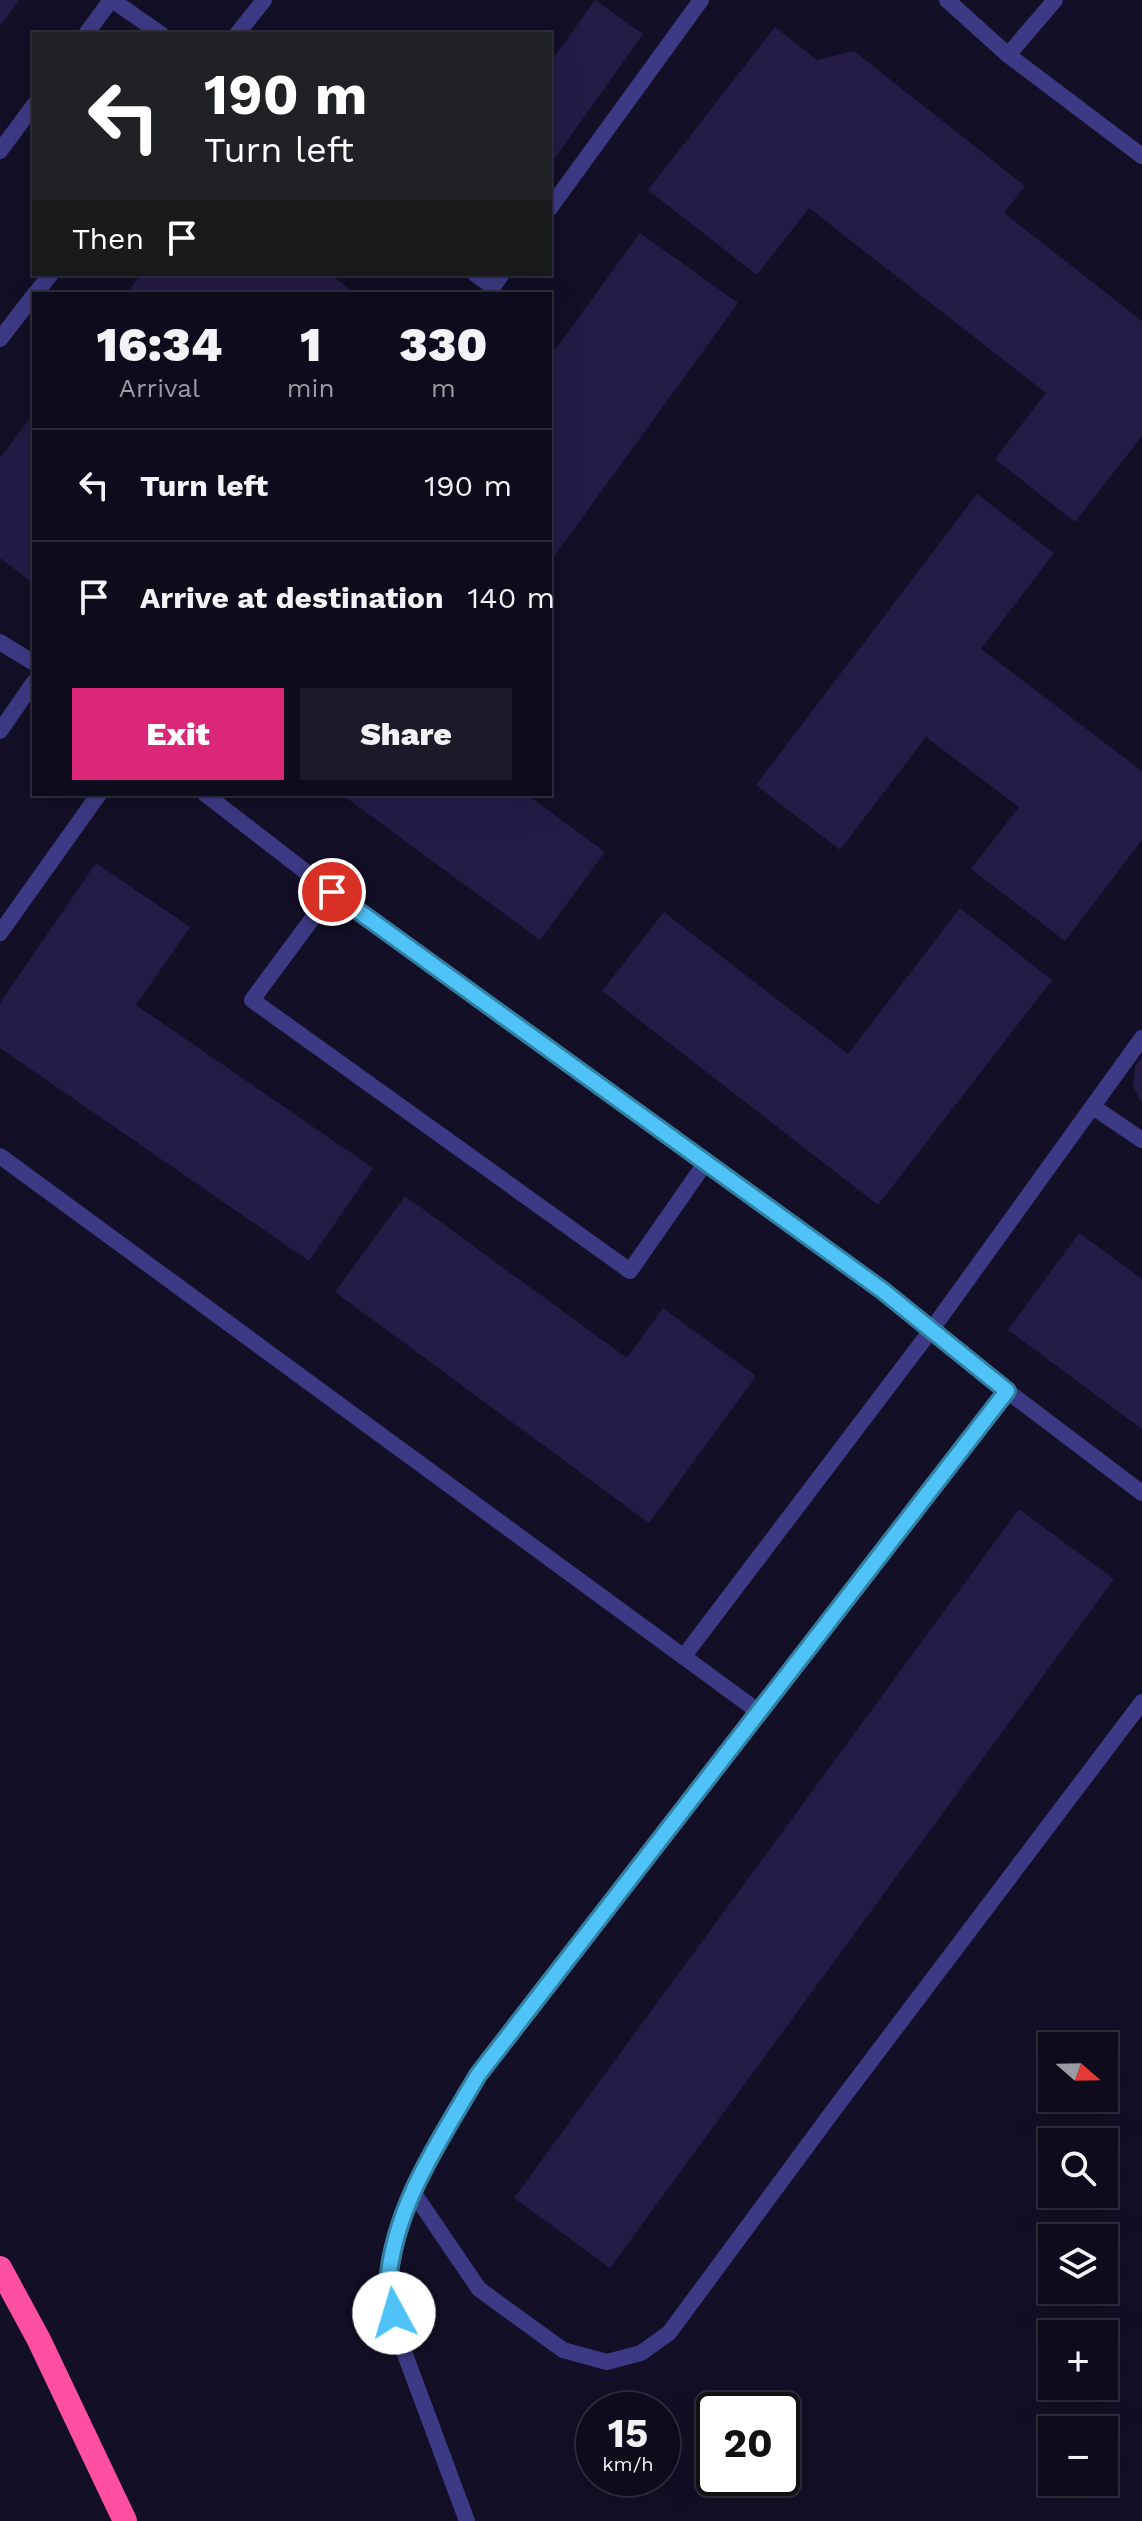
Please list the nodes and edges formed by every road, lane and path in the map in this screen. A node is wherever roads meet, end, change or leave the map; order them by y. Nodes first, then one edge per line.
1 (112, 0) edge
2 (264, 0) edge
3 (701, 0) edge
4 (947, 0) edge
5 (1055, 0) edge
6 (88, 32) edge
7 (158, 32) edge
8 (239, 32) edge
9 (1008, 55) junction
10 (32, 108) edge
11 (0, 151) edge
12 (1142, 156) edge
13 (552, 205) edge
14 (49, 276) edge
15 (478, 276) edge
16 (501, 276) edge
17 (37, 292) edge
18 (32, 299) edge
19 (0, 339) edge
20 (0, 642) edge
21 (32, 662) edge
22 (32, 685) edge
23 (0, 731) edge
24 (98, 796) edge
25 (208, 796) edge
26 (332, 892) junction
27 (0, 933) edge
28 (1142, 1038) edge
29 (1093, 1107) junction
30 (1142, 1140) edge
31 (0, 1156) edge
32 (706, 1162) junction
33 (932, 1329) junction
34 (1007, 1391) junction
35 (1142, 1493) edge
36 (684, 1656) junction
37 (1142, 1702) edge
38 (759, 1712) junction
39 (413, 2192) junction
40 (0, 2268) edge
41 (125, 2521) edge
42 (467, 2521) edge

1 - 6 lane
1 - 7 lane
2 - 8 lane
3 - 13 lane
4 - 9 lane
5 - 9 lane
9 - 12 lane
10 - 11 lane
14 - 17 lane
15 - 16 lane
18 - 19 lane
20 - 21 lane
22 - 23 lane
24 - 27 lane
25 - 26 lane
26 - 32 lane
26 - 32 lane
28 - 29 lane
29 - 30 lane
29 - 33 lane
31 - 36 lane
32 - 33 lane
33 - 34 lane
33 - 36 lane
34 - 35 lane
34 - 38 lane
36 - 38 lane
37 - 39 lane
38 - 39 lane
39 - 42 lane
40 - 41 highway

